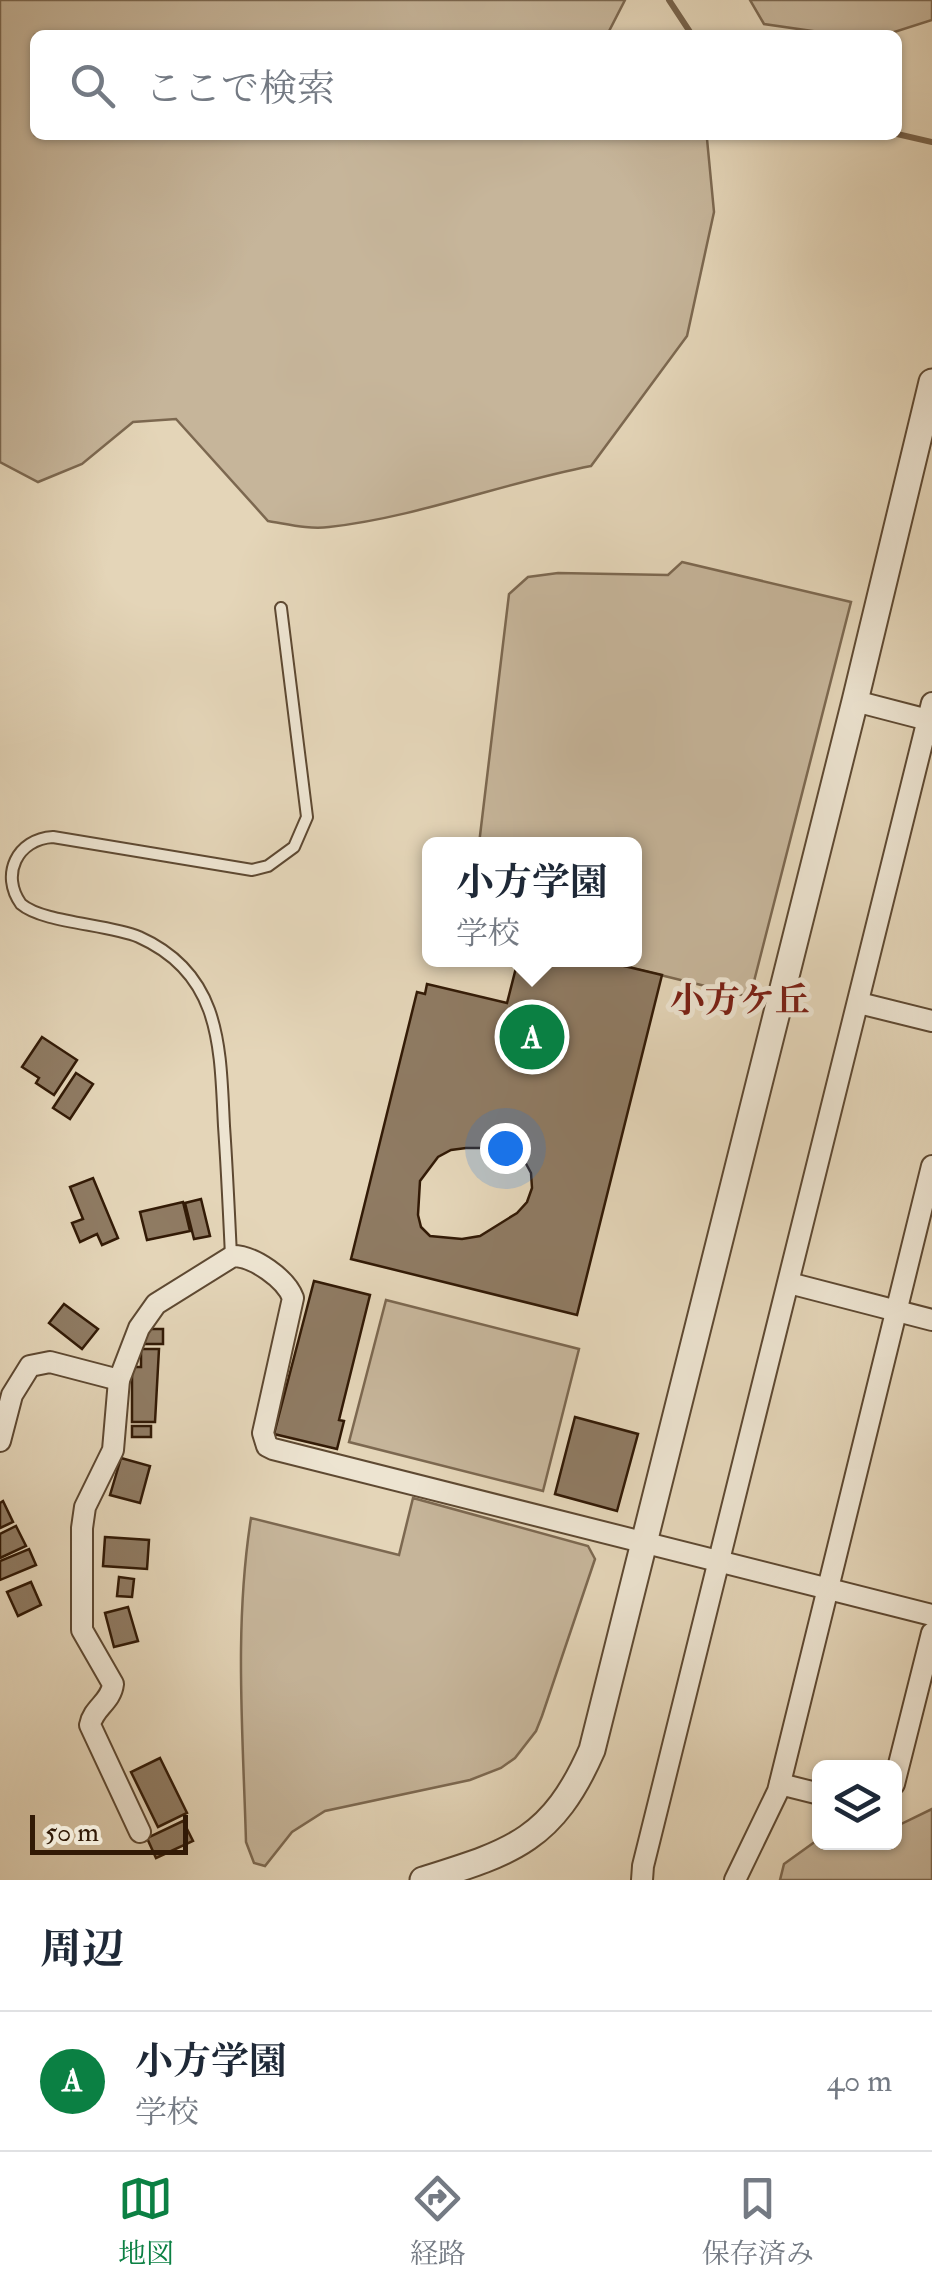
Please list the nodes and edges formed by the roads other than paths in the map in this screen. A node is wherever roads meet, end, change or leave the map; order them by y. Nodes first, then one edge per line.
1 (932, 382) edge
2 (281, 608) dead end
3 (855, 701) junction
4 (931, 714) edge
5 (859, 1002) junction
6 (932, 1021) edge
7 (932, 1166) edge
8 (231, 1256) junction
9 (789, 1283) junction
10 (896, 1311) junction
11 (932, 1320) edge
12 (118, 1380) junction
13 (0, 1442) edge
14 (644, 1542) junction
15 (720, 1561) junction
16 (828, 1588) junction
17 (932, 1615) edge
18 (932, 1633) edge
19 (900, 1760) edge
20 (780, 1784) junction
21 (812, 1792) edge
22 (140, 1832) dead end
23 (423, 1880) edge
24 (642, 1880) edge
25 (735, 1880) edge

1 - 3 street
2 - 8 lane
3 - 4 street
3 - 14 street
4 - 5 street
5 - 6 street
5 - 9 street
7 - 10 street
8 - 12 street
8 - 14 street
9 - 10 street
9 - 15 street
10 - 11 street
10 - 16 street
12 - 13 street
12 - 22 street
14 - 15 street
14 - 23 street
15 - 16 street
15 - 24 street
16 - 17 street
16 - 20 street
18 - 19 street
20 - 21 street
20 - 25 street

